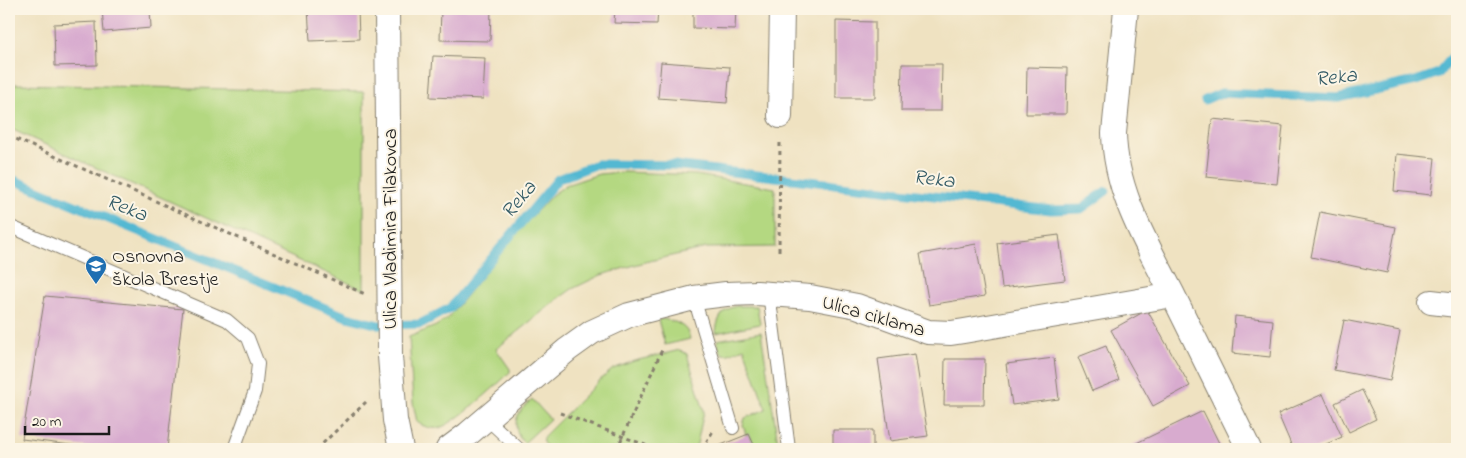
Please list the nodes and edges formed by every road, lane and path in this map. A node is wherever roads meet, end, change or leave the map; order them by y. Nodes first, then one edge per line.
1 (387, 9) edge
2 (782, 9) edge
3 (1126, 9) edge
4 (780, 116) dead end
5 (9, 136) edge
6 (780, 160) dead end
7 (9, 226) edge
8 (779, 250) dead end
9 (769, 294) junction
10 (1173, 295) junction
11 (694, 298) junction
12 (381, 301) junction
13 (1430, 302) dead end
14 (1457, 305) edge
15 (662, 350) dead end
16 (372, 396) dead end
17 (560, 413) dead end
18 (487, 419) junction
19 (733, 428) dead end
20 (713, 430) dead end
21 (623, 437) junction
22 (234, 449) edge
23 (317, 449) edge
24 (401, 449) edge
25 (448, 449) edge
26 (518, 449) edge
27 (617, 449) edge
28 (656, 449) edge
29 (702, 449) edge
30 (789, 449) edge
31 (1249, 449) edge

1 - 12 street, Ulica Vladimira Filakovca
2 - 4 street
3 - 10 street
5 - 12 path
6 - 8 path
7 - 22 lane
9 - 10 street, Ulica ciklama
9 - 11 street, Ulica ciklama
9 - 30 lane
10 - 31 street
11 - 18 street, Ulica ciklama
11 - 19 lane
12 - 24 street, Ulica Vladimira Filakovca
13 - 14 street
15 - 21 path
16 - 23 path
17 - 21 path
18 - 25 street, Ulica ciklama
18 - 26 lane
20 - 29 path
21 - 27 path
21 - 28 path

